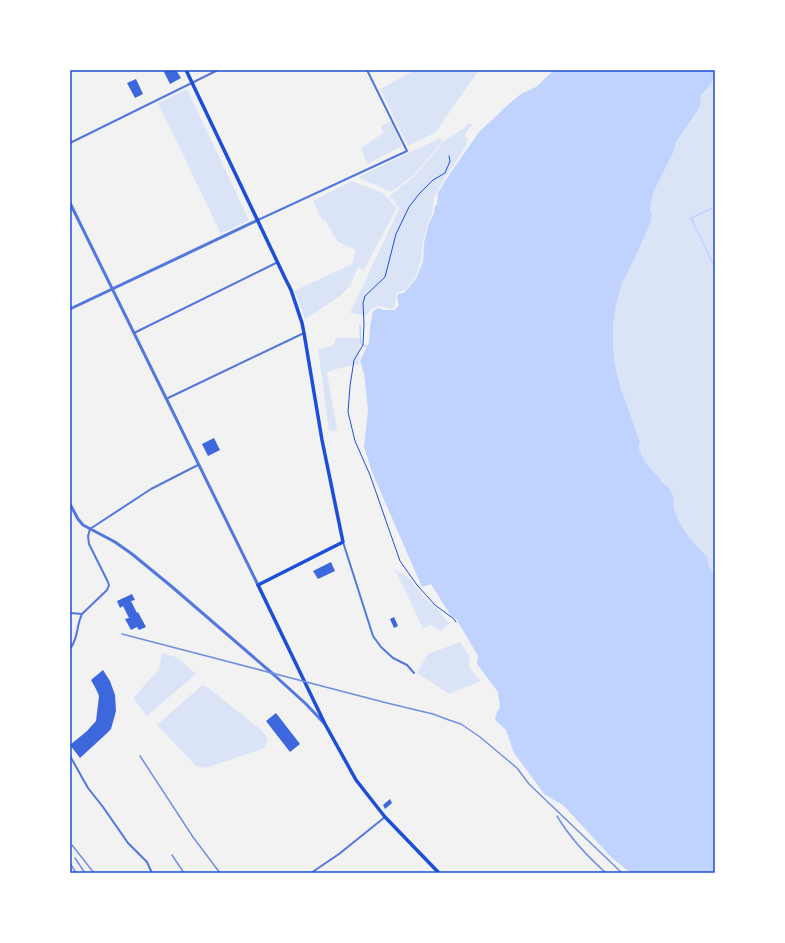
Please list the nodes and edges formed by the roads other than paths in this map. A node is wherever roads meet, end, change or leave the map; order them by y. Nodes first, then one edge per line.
1 (186, 70) edge
2 (218, 70) edge
3 (367, 70) edge
4 (192, 83) junction
5 (70, 143) edge
6 (70, 204) edge
7 (258, 220) junction
8 (278, 262) junction
9 (112, 290) junction
10 (70, 309) edge
11 (134, 333) junction
12 (304, 333) junction
13 (166, 399) junction
14 (198, 465) junction
15 (70, 504) edge
16 (90, 529) junction
17 (343, 542) junction
18 (258, 585) junction
19 (70, 613) edge
20 (82, 614) junction
21 (70, 649) edge
22 (414, 673) dead end
23 (325, 724) junction
24 (70, 756) edge
25 (385, 817) junction
26 (152, 873) edge
27 (311, 873) edge
28 (439, 873) edge

1 - 4 main road
2 - 4 street
3 - 7 street
4 - 5 street
4 - 7 main road
6 - 9 street
7 - 8 main road
7 - 9 street
8 - 11 street
8 - 12 main road
9 - 10 street
9 - 11 street
11 - 13 street
12 - 13 street
12 - 17 main road
13 - 14 street
14 - 16 street
14 - 18 street
15 - 16 street
16 - 20 street
16 - 23 street
17 - 18 main road
17 - 22 street
18 - 23 main road
19 - 20 street
20 - 21 street
23 - 25 main road
24 - 26 street
25 - 27 street
25 - 28 main road

